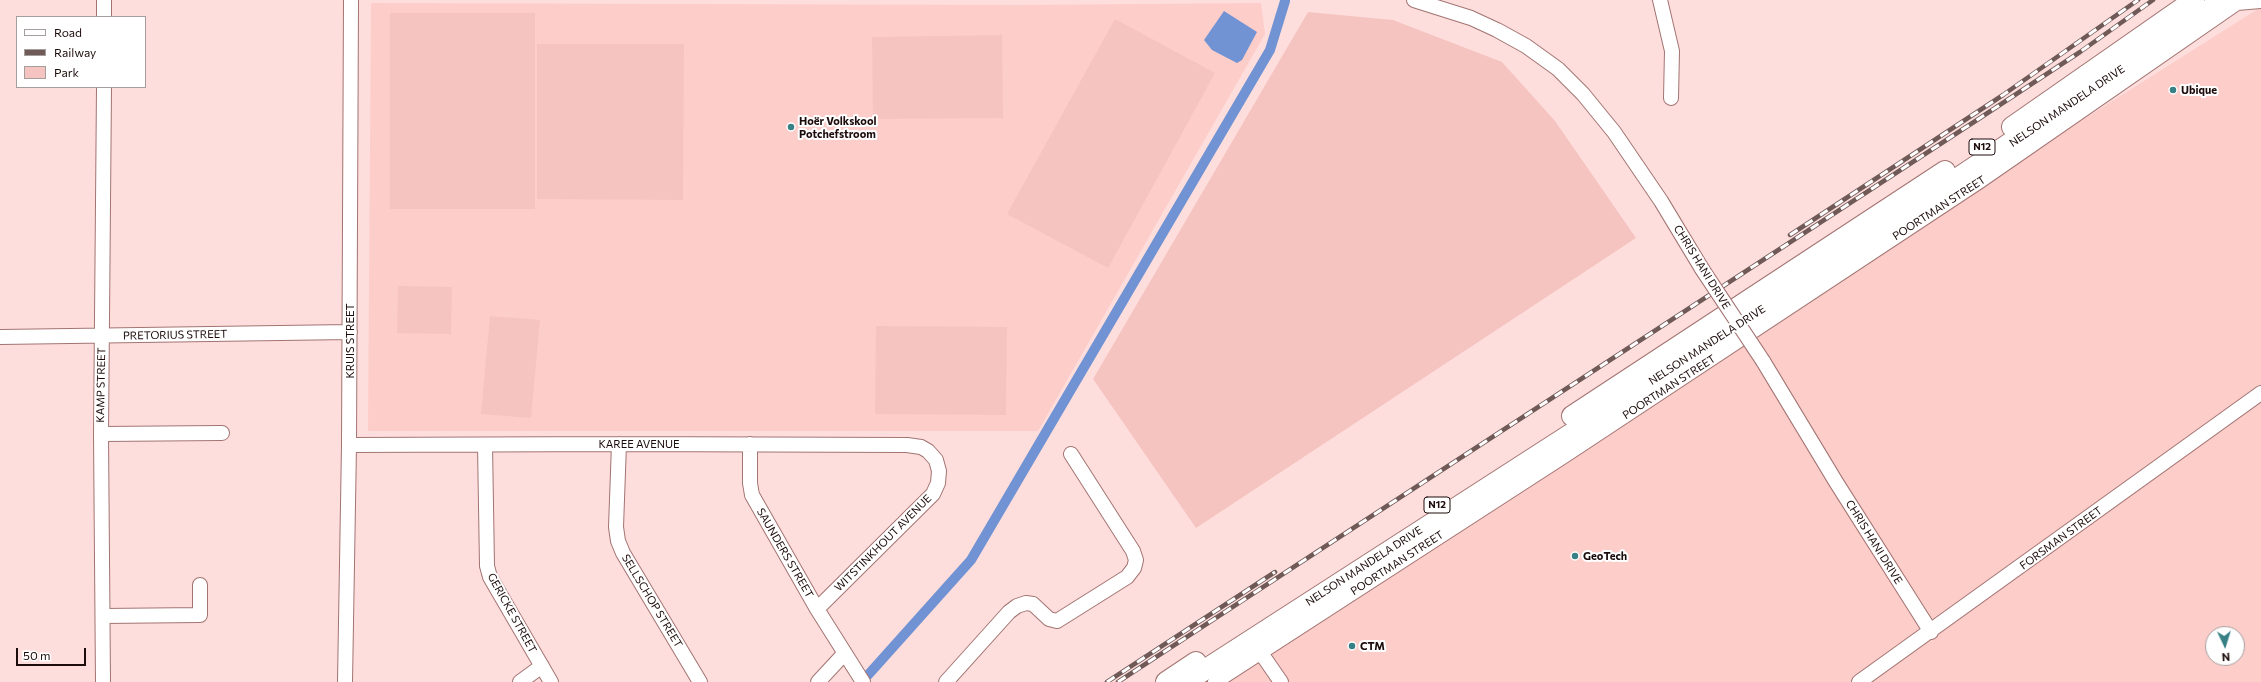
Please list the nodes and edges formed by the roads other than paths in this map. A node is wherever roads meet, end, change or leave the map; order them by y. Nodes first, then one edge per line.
1 (104, 0) edge
2 (351, 0) edge
3 (1414, 0) edge
4 (1660, 0) edge
5 (2194, 0) edge
6 (2261, 1) edge
7 (2230, 2) edge
8 (104, 16) edge
9 (104, 88) edge
10 (1672, 98) dead end
11 (350, 332) junction
12 (0, 337) edge
13 (102, 337) junction
14 (2261, 393) edge
15 (222, 433) dead end
16 (101, 434) junction
17 (619, 444) junction
18 (750, 444) junction
19 (349, 445) junction
20 (485, 445) junction
21 (928, 452) joint
22 (1070, 454) dead end
23 (200, 585) dead end
24 (817, 609) junction
25 (102, 616) junction
26 (1931, 632) junction
27 (1261, 653) junction
28 (844, 654) junction
29 (542, 666) junction
30 (103, 682) edge
31 (345, 682) edge
32 (520, 682) edge
33 (551, 682) edge
34 (700, 682) edge
35 (818, 682) edge
36 (863, 682) edge
37 (946, 682) edge
38 (1166, 682) edge
39 (1186, 682) edge
40 (1215, 682) edge
41 (1282, 682) edge
42 (1859, 682) edge

1 - 8 street
2 - 11 street, KRUIS STREET
3 - 26 street, CHRIS HANI DRIVE, bridge
4 - 10 street
5 - 38 highway, NELSON MANDELA DRIVE / N12
6 - 7 street
7 - 27 street, POORTMAN STREET
7 - 39 highway, NELSON MANDELA DRIVE / N12
9 - 13 street, KAMP STREET
11 - 13 street, PRETORIUS STREET
11 - 19 street, KRUIS STREET
12 - 13 street, PRETORIUS STREET
13 - 16 street, KAMP STREET
14 - 26 street, FORSMAN STREET
15 - 16 street
16 - 25 street, KAMP STREET
17 - 18 street, KAREE AVENUE
17 - 20 street, KAREE AVENUE
17 - 34 street, SELLSCHOP STREET
18 - 21 street, KAREE AVENUE
18 - 24 street, SAUNDERS STREET
19 - 20 street, KAREE AVENUE
19 - 31 street, KRUIS STREET
20 - 29 street, GERICKE STREET
21 - 24 street, WITSTINKHOUT AVENUE
22 - 37 street
23 - 25 street
24 - 28 street, SAUNDERS STREET
25 - 30 street, KAMP STREET
26 - 42 street, FORSMAN STREET
27 - 40 street, POORTMAN STREET
27 - 41 street
28 - 35 street
28 - 36 street, SAUNDERS STREET
29 - 32 street
29 - 33 street, GERICKE STREET

